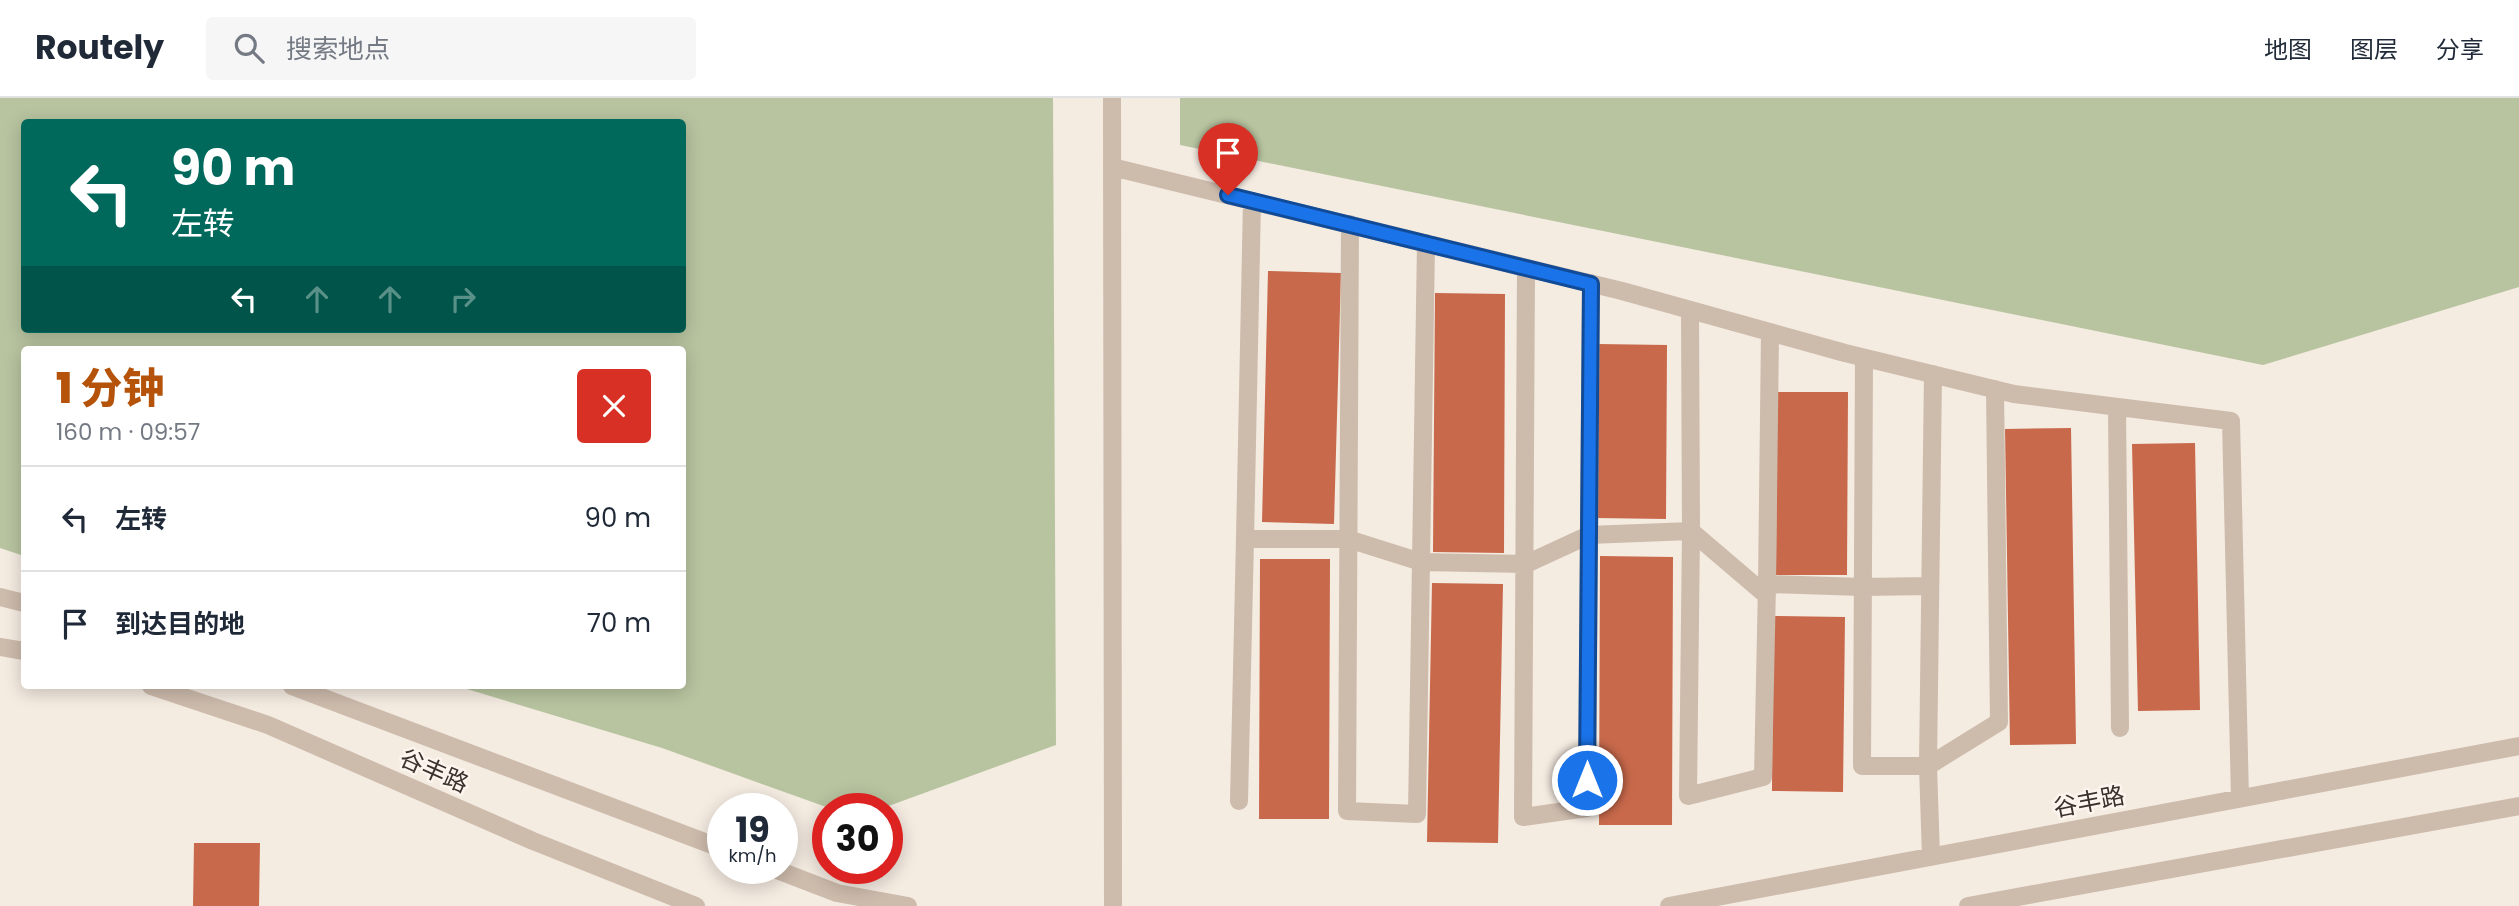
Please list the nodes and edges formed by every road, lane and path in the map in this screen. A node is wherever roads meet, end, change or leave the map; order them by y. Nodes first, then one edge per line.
1 (1112, 98) edge
2 (1112, 167) junction
3 (1252, 201) junction
4 (1350, 224) junction
5 (1426, 243) junction
6 (1526, 268) junction
7 (1591, 284) junction
8 (1690, 310) junction
9 (1770, 332) junction
10 (1864, 358) junction
11 (1933, 374) junction
12 (1994, 389) junction
13 (2117, 407) junction
14 (1691, 531) junction
15 (1589, 535) junction
16 (1245, 539) junction
17 (1348, 539) junction
18 (1421, 562) junction
19 (1526, 564) junction
20 (1930, 586) junction
21 (1862, 587) junction
22 (1767, 590) junction
23 (0, 597) edge
24 (21, 602) edge
25 (0, 647) edge
26 (21, 650) edge
27 (160, 689) edge
28 (300, 689) edge
29 (2120, 728) dead end
30 (2519, 746) edge
31 (1928, 766) junction
32 (2240, 799) junction
33 (1240, 801) dead end
34 (2519, 806) edge
35 (707, 843) edge
36 (1931, 857) junction
37 (798, 878) edge
38 (696, 906) edge
39 (908, 906) edge
40 (1113, 906) edge
41 (1669, 906) edge
42 (1968, 906) edge

1 - 2 street
2 - 3 street
2 - 40 street
3 - 4 street
3 - 16 street
4 - 5 street
4 - 17 street
5 - 6 street
5 - 18 street
6 - 7 street
6 - 19 street
7 - 8 street
7 - 15 street
8 - 9 street
8 - 14 street
9 - 10 street
9 - 22 street
10 - 11 street
10 - 21 street
11 - 12 street
11 - 20 street
12 - 13 street
12 - 31 street
13 - 29 street
13 - 32 street
14 - 15 street
14 - 22 street
14 - 22 street
15 - 19 street
15 - 19 street
16 - 17 street
16 - 33 street
17 - 18 street
17 - 18 street
18 - 19 street
20 - 21 street
20 - 31 street
21 - 22 street
21 - 31 street
23 - 24 street
25 - 26 street
27 - 38 street, 谷丰路
28 - 35 street, 谷丰路
30 - 32 street, 谷丰路
31 - 36 street
32 - 36 street, 谷丰路
34 - 42 street
36 - 41 street, 谷丰路
37 - 39 street

